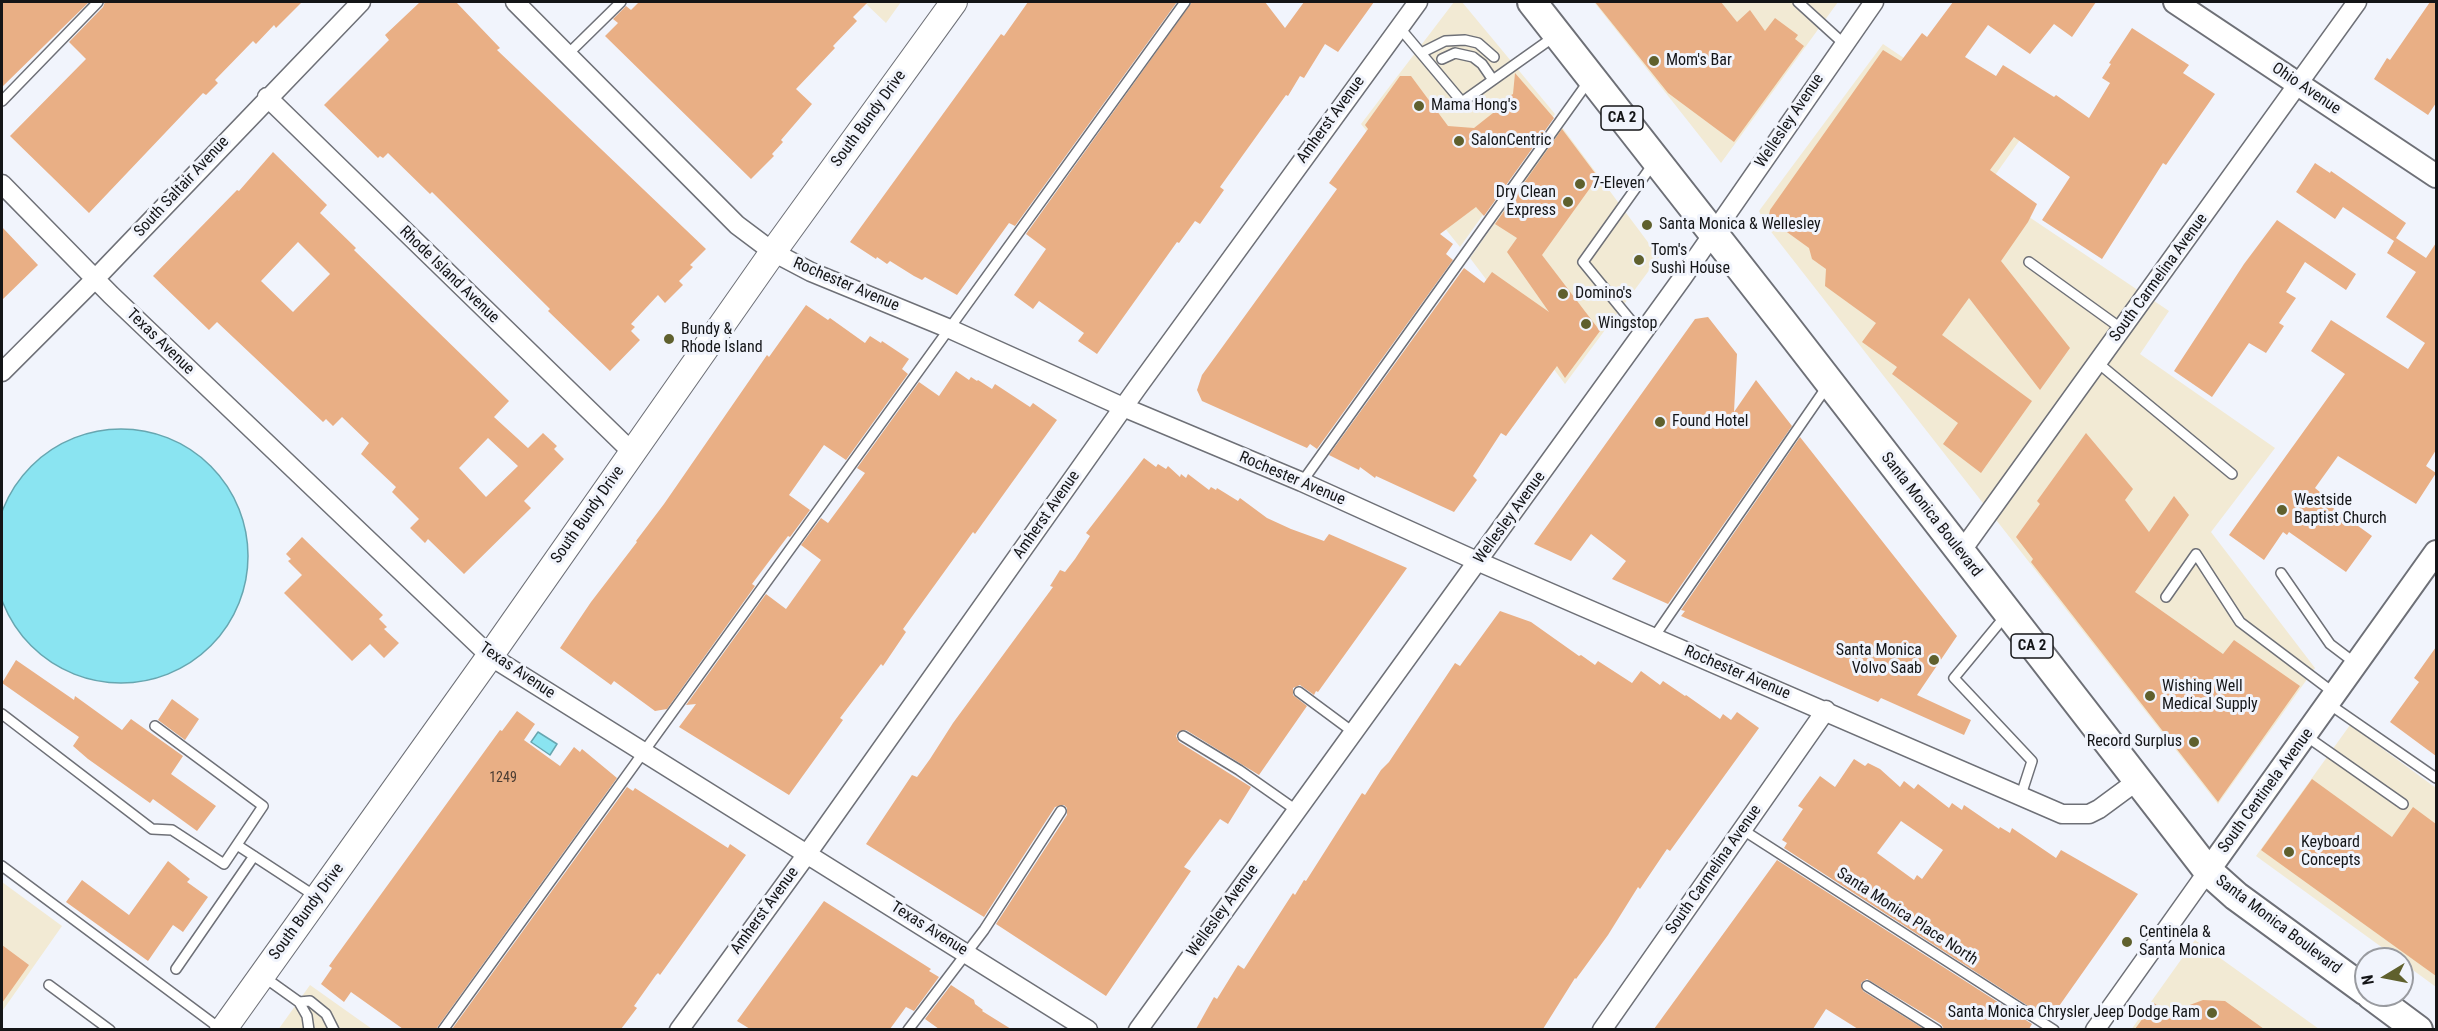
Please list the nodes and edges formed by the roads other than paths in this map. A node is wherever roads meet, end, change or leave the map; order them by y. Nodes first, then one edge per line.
1 (98, 2) edge
2 (361, 2) edge
3 (515, 2) edge
4 (621, 2) edge
5 (954, 2) edge
6 (1185, 2) edge
7 (1418, 2) edge
8 (1532, 2) edge
9 (1797, 2) edge
10 (1874, 2) edge
11 (2175, 2) edge
12 (2357, 2) edge
13 (1399, 27) junction
14 (1557, 34) junction
15 (1843, 43) junction
16 (1421, 53) junction
17 (568, 54) junction
18 (1494, 57) dead end
19 (1442, 59) dead end
20 (1591, 78) junction
21 (1493, 80) junction
22 (2298, 84) junction
23 (267, 97) junction
24 (2, 101) edge
25 (1656, 161) junction
26 (2436, 176) edge
27 (2, 184) edge
28 (1713, 235) junction
29 (773, 252) junction
30 (2029, 262) dead end
31 (95, 279) junction
32 (950, 328) junction
33 (2122, 329) junction
34 (1642, 334) junction
35 (2098, 363) junction
36 (2, 372) edge
37 (1830, 383) junction
38 (1123, 407) junction
39 (632, 452) junction
40 (2232, 474) dead end
41 (1302, 482) junction
42 (2436, 552) edge
43 (1960, 553) junction
44 (1479, 562) junction
45 (2281, 573) dead end
46 (2166, 597) dead end
47 (2008, 614) junction
48 (1654, 637) junction
49 (490, 656) junction
50 (2357, 664) junction
51 (1299, 693) dead end
52 (2332, 699) junction
53 (1826, 711) junction
54 (2, 714) edge
55 (155, 726) dead end
56 (1353, 732) junction
57 (1183, 736) dead end
58 (2306, 736) junction
59 (645, 752) junction
60 (2436, 778) edge
61 (2138, 781) junction
62 (2020, 795) junction
63 (2403, 804) dead end
64 (1296, 810) junction
65 (1061, 811) dead end
66 (1743, 831) junction
67 (237, 845) junction
68 (807, 854) junction
69 (254, 856) junction
70 (2, 866) edge
71 (2208, 871) junction
72 (317, 898) junction
73 (966, 952) junction
74 (176, 969) dead end
75 (261, 974) junction
76 (2354, 982) edge
77 (49, 984) dead end
78 (1867, 986) dead end
79 (299, 1002) junction
80 (2388, 1007) edge
81 (110, 1029) edge
82 (222, 1029) edge
83 (309, 1029) edge
84 (334, 1029) edge
85 (443, 1029) edge
86 (679, 1029) edge
87 (908, 1029) edge
88 (1088, 1029) edge
89 (1138, 1029) edge
90 (1602, 1029) edge
91 (1937, 1029) edge
92 (2054, 1029) edge
93 (2095, 1029) edge
94 (2418, 1029) edge

1 - 24 lane
2 - 23 street, South Saltair Avenue
3 - 17 street, Rochester Avenue
4 - 17 lane
5 - 29 main road, South Bundy Drive
6 - 32 lane
7 - 13 street, Amherst Avenue
8 - 14 main road, Santa Monica Boulevard / CA 2
9 - 15 lane
10 - 15 street, Wellesley Avenue
11 - 22 street, Ohio Avenue
12 - 22 street, South Carmelina Avenue
13 - 16 lane
13 - 38 street, Amherst Avenue
14 - 20 main road, Santa Monica Boulevard / CA 2
14 - 21 lane
15 - 28 street, Wellesley Avenue
16 - 18 lane
16 - 21 lane
17 - 29 street, Rochester Avenue
19 - 21 lane
20 - 25 main road, Santa Monica Boulevard / CA 2
20 - 41 lane
22 - 26 street, Ohio Avenue
22 - 33 street, South Carmelina Avenue
23 - 31 street, South Saltair Avenue
23 - 39 street, Rhode Island Avenue
25 - 28 main road, Santa Monica Boulevard / CA 2
25 - 34 lane
27 - 31 street, Texas Avenue
28 - 34 street, Wellesley Avenue
28 - 37 main road, Santa Monica Boulevard / CA 2
29 - 32 street, Rochester Avenue
29 - 39 main road, South Bundy Drive
30 - 33 lane
31 - 36 street, South Saltair Avenue
31 - 49 street, Texas Avenue
32 - 38 street, Rochester Avenue
32 - 59 lane
33 - 35 street, South Carmelina Avenue
34 - 44 street, Wellesley Avenue
35 - 40 lane
35 - 43 street, South Carmelina Avenue
37 - 43 main road, Santa Monica Boulevard / CA 2
37 - 48 lane
38 - 41 street, Rochester Avenue
38 - 68 street, Amherst Avenue
39 - 49 main road, South Bundy Drive
41 - 44 street, Rochester Avenue
42 - 50 street, South Centinela Avenue
43 - 47 main road, Santa Monica Boulevard / CA 2
44 - 48 street, Rochester Avenue
44 - 56 street, Wellesley Avenue
45 - 50 lane
46 - 52 lane
47 - 61 main road, Santa Monica Boulevard / CA 2
47 - 62 lane
48 - 53 street, Rochester Avenue
49 - 59 street, Texas Avenue
49 - 72 main road, South Bundy Drive
50 - 52 street, South Centinela Avenue
51 - 56 lane
52 - 58 street, South Centinela Avenue
52 - 60 lane
53 - 62 street, Rochester Avenue
53 - 66 street, South Carmelina Avenue
54 - 67 lane
55 - 67 lane
56 - 64 street, Wellesley Avenue
57 - 64 lane
58 - 63 lane
58 - 71 street, South Centinela Avenue
59 - 68 street, Texas Avenue
59 - 85 lane
61 - 62 street, Rochester Avenue
61 - 71 main road, Santa Monica Boulevard / CA 2
64 - 89 street, Wellesley Avenue
65 - 73 lane
66 - 90 street, South Carmelina Avenue
66 - 92 lane, Santa Monica Place North
67 - 69 lane
68 - 73 street, Texas Avenue
68 - 86 street, Amherst Avenue
69 - 72 lane
69 - 74 lane
70 - 82 lane
71 - 76 main road, Santa Monica Boulevard
71 - 93 street, South Centinela Avenue
72 - 75 main road, South Bundy Drive
73 - 87 lane
73 - 88 street, Texas Avenue
75 - 79 lane
75 - 82 main road, South Bundy Drive
77 - 81 lane
78 - 91 lane
79 - 83 lane
79 - 84 lane
80 - 94 main road

